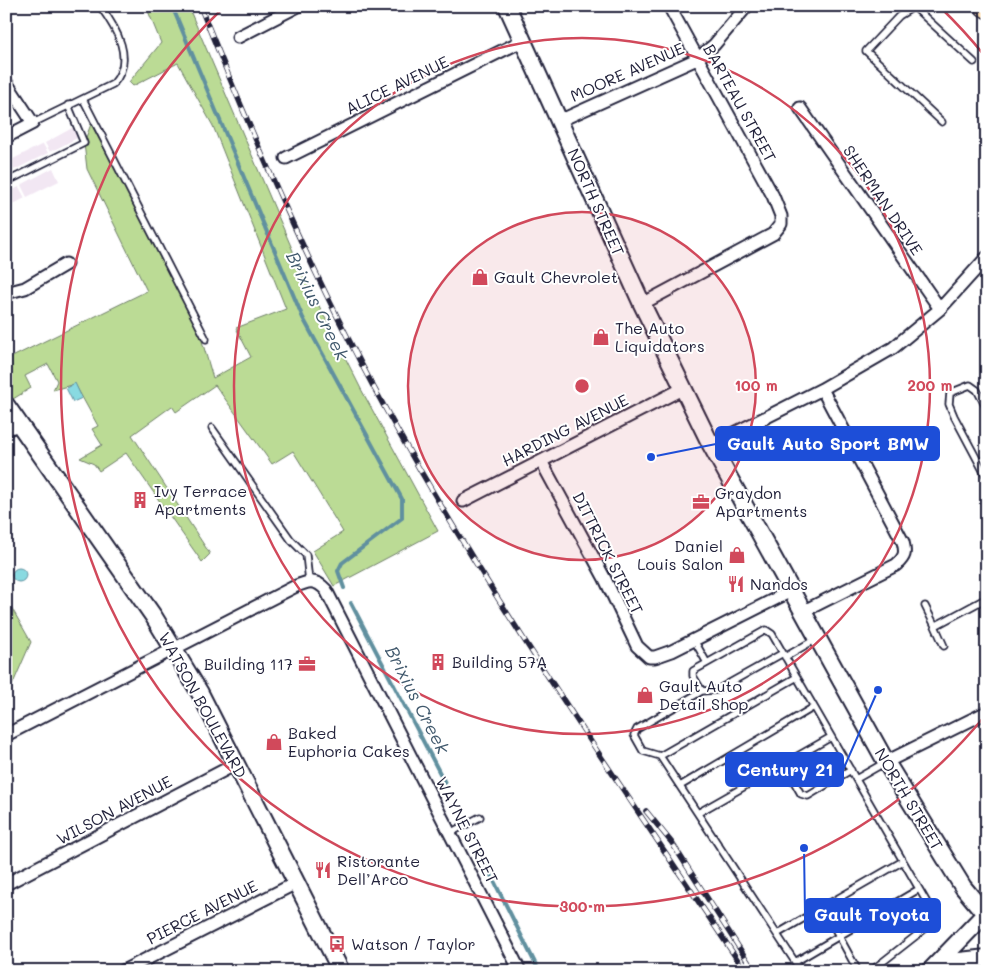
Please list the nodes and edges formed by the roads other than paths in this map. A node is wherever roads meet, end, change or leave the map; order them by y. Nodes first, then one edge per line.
1 (100, 6) edge
2 (298, 6) edge
3 (507, 6) edge
4 (669, 6) edge
5 (747, 6) edge
6 (903, 6) edge
7 (915, 6) edge
8 (899, 16) junction
9 (238, 37) dead end
10 (522, 41) junction
11 (697, 59) junction
12 (974, 62) dead end
13 (6, 82) edge
14 (11, 98) edge
15 (83, 99) junction
16 (68, 105) junction
17 (800, 108) dead end
18 (559, 121) junction
19 (942, 122) dead end
20 (33, 123) junction
21 (6, 137) edge
22 (286, 158) dead end
23 (6, 182) edge
24 (987, 257) edge
25 (66, 264) dead end
26 (6, 293) edge
27 (642, 304) junction
28 (940, 309) junction
29 (206, 339) dead end
30 (682, 389) junction
31 (822, 389) junction
32 (6, 405) edge
33 (987, 409) edge
34 (13, 427) edge
35 (212, 428) dead end
36 (711, 445) junction
37 (541, 461) junction
38 (987, 478) edge
39 (463, 501) dead end
40 (309, 581) junction
41 (791, 591) junction
42 (987, 598) edge
43 (925, 606) dead end
44 (802, 612) junction
45 (935, 626) junction
46 (817, 639) junction
47 (694, 640) junction
48 (944, 646) dead end
49 (174, 648) junction
50 (784, 655) junction
51 (707, 663) junction
52 (797, 677) junction
53 (702, 691) junction
54 (814, 707) junction
55 (987, 712) edge
56 (6, 736) edge
57 (831, 737) junction
58 (660, 756) junction
59 (886, 762) junction
60 (236, 764) junction
61 (784, 764) junction
62 (851, 770) junction
63 (856, 779) junction
64 (680, 786) junction
65 (698, 813) junction
66 (480, 817) dead end
67 (450, 833) junction
68 (903, 861) junction
69 (296, 882) junction
70 (6, 884) edge
71 (919, 889) junction
72 (823, 907) junction
73 (986, 914) edge
74 (777, 934) junction
75 (838, 937) junction
76 (987, 958) edge
77 (796, 962) junction
78 (123, 971) edge
79 (341, 971) edge
80 (520, 971) edge
81 (801, 971) edge
82 (858, 971) edge
83 (871, 971) edge
84 (930, 971) edge
85 (937, 971) edge

1 - 15 lane
2 - 9 street
3 - 10 street, NORTH STREET
4 - 11 street, BARTEAU STREET
5 - 11 street, MOORE AVENUE
6 - 8 lane
7 - 8 lane
7 - 12 lane
8 - 19 lane
10 - 18 street, NORTH STREET
10 - 22 street, ALICE AVENUE
11 - 18 street, MOORE AVENUE
11 - 27 street, BARTEAU STREET
13 - 14 street
14 - 20 street
15 - 16 lane
15 - 29 lane
16 - 20 lane
16 - 23 lane
17 - 28 street, SHERMAN DRIVE
18 - 27 street, NORTH STREET
20 - 21 street
24 - 28 street
25 - 26 street
27 - 30 street, NORTH STREET
28 - 31 street
30 - 36 street, NORTH STREET
30 - 37 street, HARDING AVENUE
31 - 36 street
31 - 44 street
32 - 34 street, WATSON BOULEVARD
33 - 38 lane
34 - 49 street, WATSON BOULEVARD
35 - 40 lane
36 - 41 street, NORTH STREET
37 - 39 street, HARDING AVENUE
37 - 47 street, DITTRICK STREET
40 - 49 street
40 - 67 street, WAYNE STREET
41 - 44 street, NORTH STREET
41 - 47 street
42 - 45 lane
43 - 45 lane
44 - 46 street, NORTH STREET
45 - 48 lane
46 - 50 lane
46 - 59 street, NORTH STREET
47 - 51 lane
49 - 56 street
49 - 60 street, WATSON BOULEVARD
50 - 51 lane
50 - 52 lane
50 - 53 lane
51 - 53 lane
52 - 54 lane
52 - 58 lane
53 - 58 lane
54 - 57 lane
54 - 64 lane
55 - 59 street
57 - 61 lane
57 - 62 lane
58 - 64 lane
59 - 63 lane
59 - 73 street, NORTH STREET
60 - 69 street, WATSON BOULEVARD
60 - 70 street, WILSON AVENUE
61 - 62 lane
61 - 65 lane
62 - 63 lane
63 - 68 lane
64 - 65 lane
65 - 74 lane
66 - 67 lane
67 - 80 street, WAYNE STREET
68 - 71 lane
68 - 72 lane
69 - 78 street, PIERCE AVENUE
69 - 79 street, WATSON BOULEVARD
71 - 75 lane
71 - 83 lane
72 - 74 lane
72 - 75 lane
73 - 84 street
74 - 77 lane
75 - 77 lane
75 - 82 lane
76 - 85 street
77 - 81 lane

